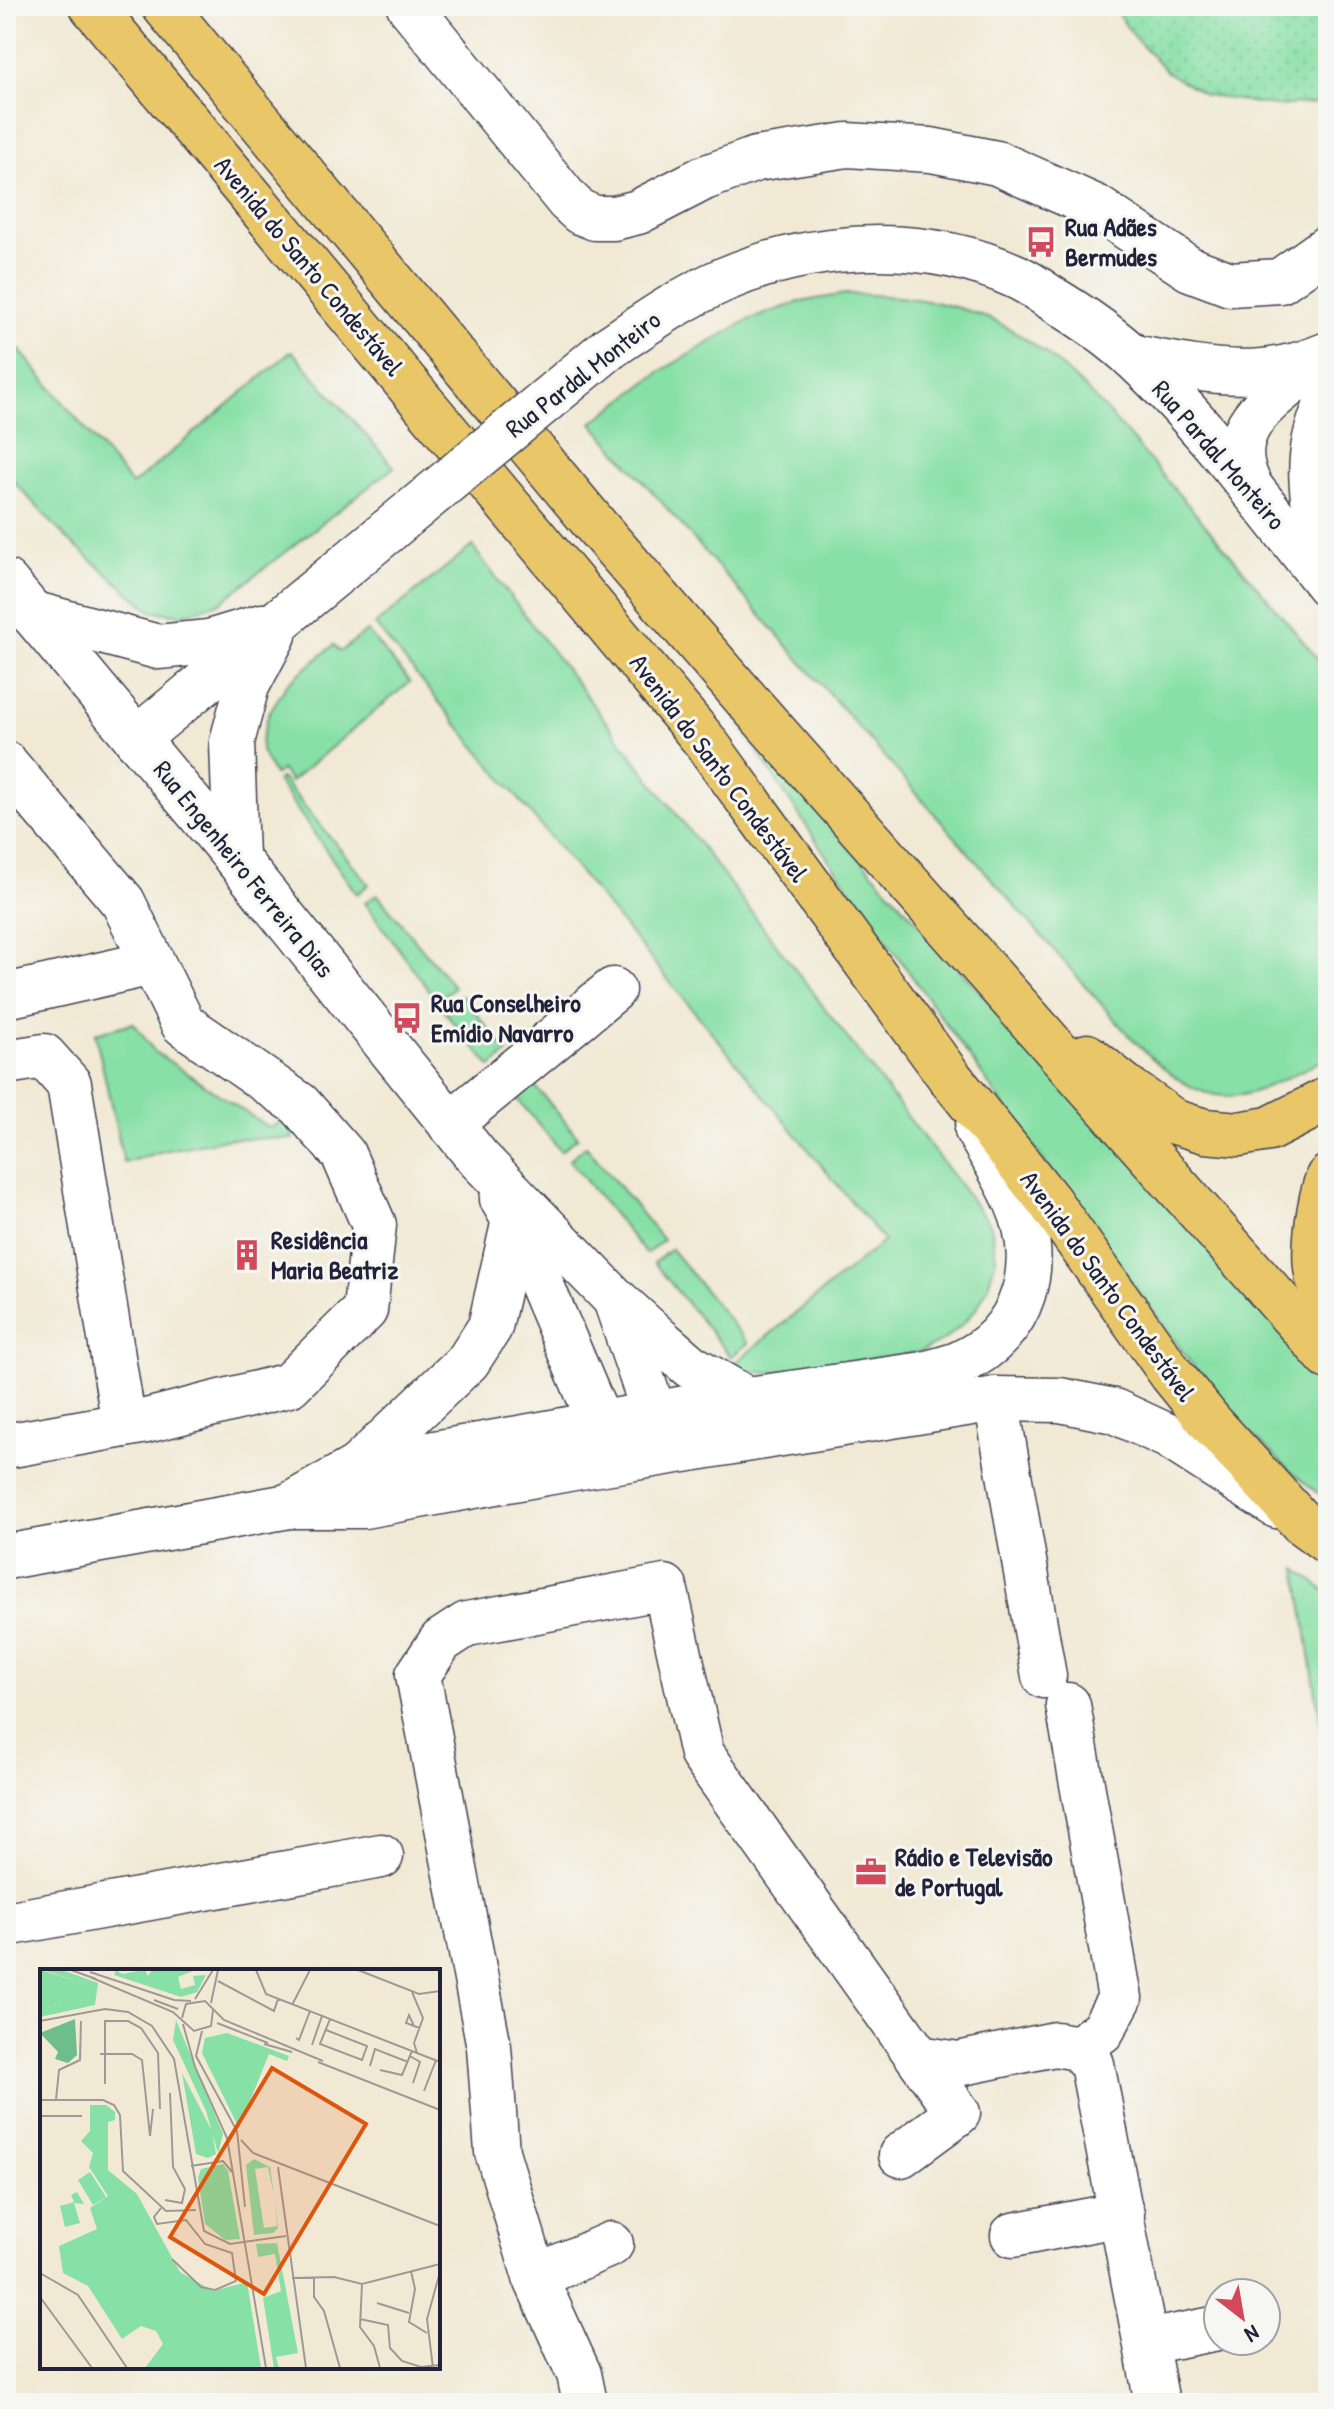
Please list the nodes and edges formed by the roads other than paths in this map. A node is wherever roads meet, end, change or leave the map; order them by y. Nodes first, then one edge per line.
1 (92, 6) edge
2 (164, 6) edge
3 (409, 6) edge
4 (1328, 247) edge
5 (1133, 357) junction
6 (1327, 376) edge
7 (1196, 423) junction
8 (1242, 444) junction
9 (1252, 490) junction
10 (1328, 574) edge
11 (1328, 585) edge
12 (19, 597) edge
13 (283, 619) junction
14 (136, 739) junction
15 (6, 764) edge
16 (236, 858) junction
17 (152, 963) junction
18 (993, 978) junction
19 (613, 990) dead end
20 (6, 996) edge
21 (6, 1062) edge
22 (948, 1075) junction
23 (1328, 1099) edge
24 (450, 1124) junction
25 (478, 1158) junction
26 (1328, 1177) edge
27 (514, 1220) junction
28 (614, 1298) junction
29 (1328, 1305) edge
30 (1328, 1357) edge
31 (745, 1398) junction
32 (996, 1399) junction
33 (654, 1413) junction
34 (600, 1423) junction
35 (124, 1425) junction
36 (6, 1446) edge
37 (639, 1459) junction
38 (357, 1467) junction
39 (289, 1506) junction
40 (1315, 1532) edge
41 (6, 1557) edge
42 (1065, 1786) dead end
43 (381, 1856) dead end
44 (6, 1924) edge
45 (1093, 2034) junction
46 (919, 2058) junction
47 (901, 2155) dead end
48 (1122, 2214) junction
49 (1013, 2235) dead end
50 (611, 2244) dead end
51 (535, 2277) junction
52 (1202, 2331) edge
53 (1147, 2342) junction
54 (585, 2403) edge
55 (1157, 2403) edge

1 - 22 highway, Avenida do Santo Condestável
2 - 18 highway, Avenida do Santo Condestável
3 - 4 street
5 - 6 street
5 - 7 street, Rua Pardal Monteiro
5 - 13 street, Rua Pardal Monteiro, bridge
6 - 8 street
6 - 10 street
7 - 8 street
7 - 9 street, Rua Pardal Monteiro
8 - 9 street
9 - 11 street, Rua Pardal Monteiro
12 - 13 street
12 - 14 street, Rua Engenheiro Ferreira Dias
13 - 14 street, Rua Pardal Monteiro
13 - 16 street
14 - 16 street, Rua Engenheiro Ferreira Dias
15 - 17 street
16 - 24 street, Rua Engenheiro Ferreira Dias
17 - 20 street
17 - 35 street
18 - 23 highway
18 - 30 highway, Avenida do Santo Condestável
19 - 24 street
21 - 35 street
22 - 31 street
22 - 40 highway, Avenida do Santo Condestável
24 - 25 street, Rua Engenheiro Ferreira Dias
25 - 27 street, Rua Engenheiro Ferreira Dias
25 - 28 street, Rua Engenheiro Ferreira Dias
26 - 29 highway
27 - 34 street, Rua Engenheiro Ferreira Dias
27 - 38 street
28 - 31 street
28 - 33 street, Rua Engenheiro Ferreira Dias
31 - 33 street
32 - 37 street
32 - 40 street
32 - 45 street
33 - 34 street
33 - 37 street
34 - 37 street
34 - 38 street
35 - 36 street
37 - 39 street
38 - 39 street
39 - 41 street
42 - 45 street
43 - 44 street
45 - 46 street
45 - 48 street
46 - 47 street
46 - 51 street
48 - 49 street
48 - 53 street
50 - 51 street
51 - 54 street
52 - 53 street
53 - 55 street

